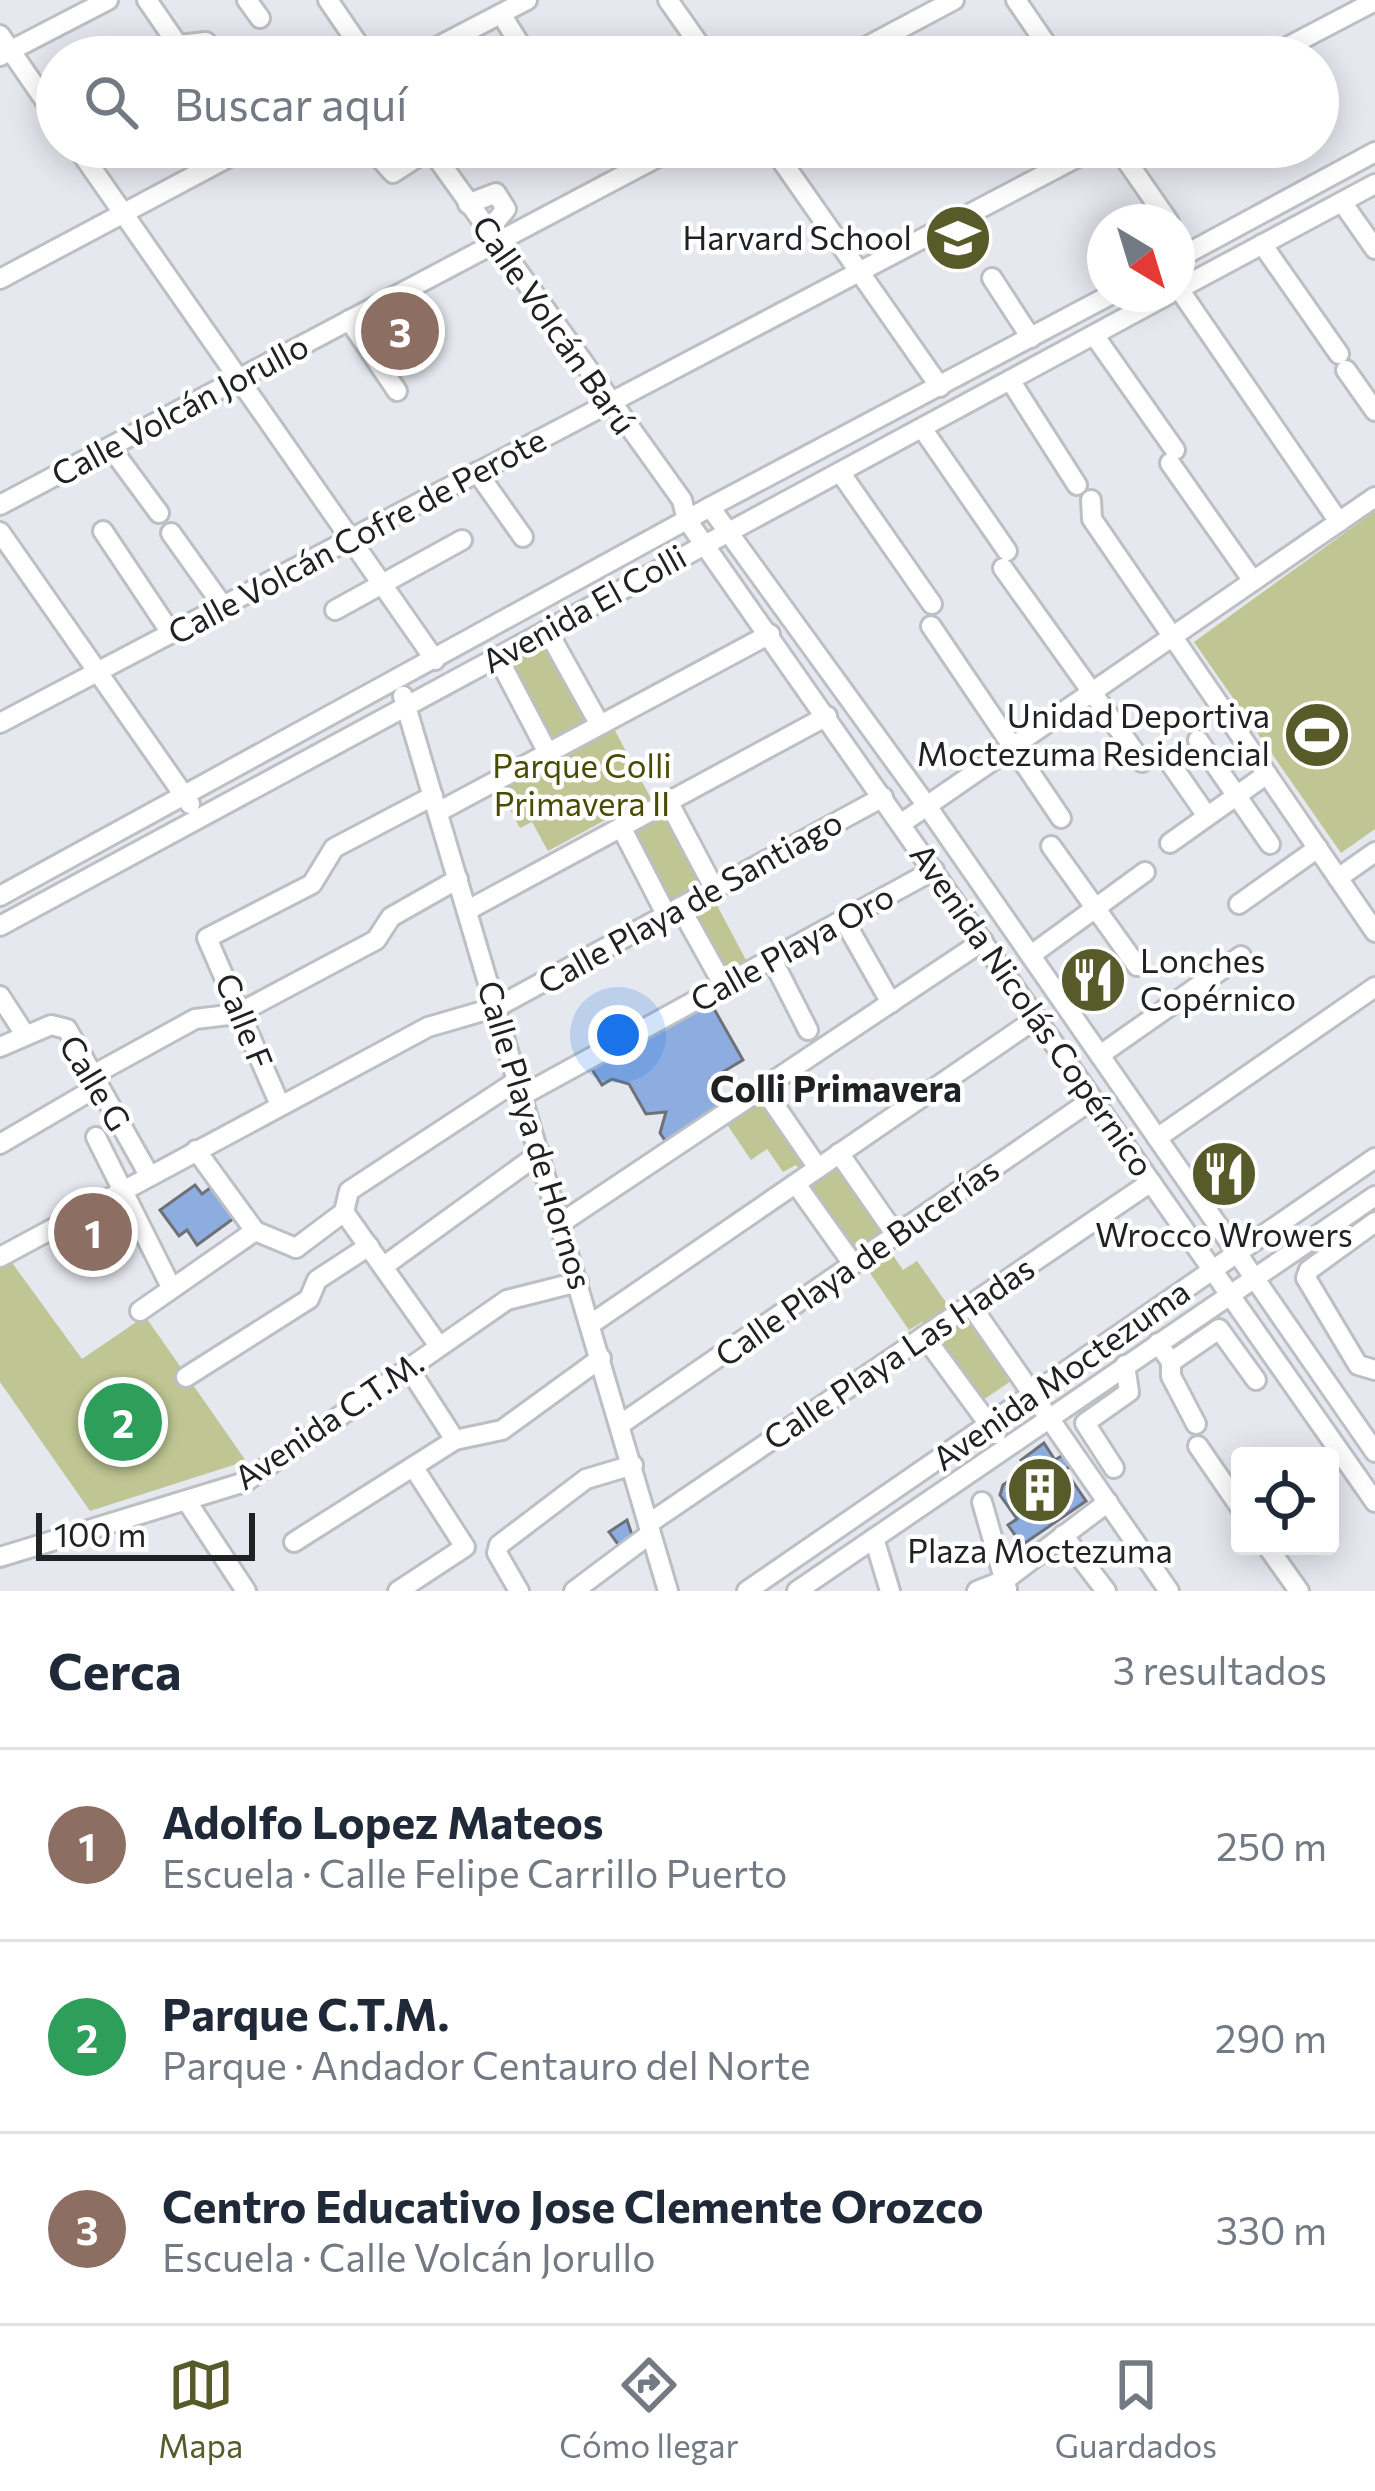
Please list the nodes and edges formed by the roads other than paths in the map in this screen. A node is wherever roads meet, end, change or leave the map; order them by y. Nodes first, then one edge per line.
1 (108, 0) edge
2 (147, 0) edge
3 (247, 0) edge
4 (353, 0) edge
5 (526, 0) edge
6 (668, 0) edge
7 (954, 0) edge
8 (1016, 0) edge
9 (332, 5) edge
10 (1370, 6) edge
11 (501, 14) junction
12 (260, 18) dead end
13 (172, 36) edge
14 (353, 36) edge
15 (471, 36) edge
16 (515, 36) edge
17 (693, 36) edge
18 (886, 36) edge
19 (1041, 36) edge
20 (1310, 36) edge
21 (3, 47) edge
22 (36, 90) edge
23 (1375, 152) edge
24 (92, 168) edge
25 (209, 168) edge
26 (444, 168) edge
27 (634, 168) edge
28 (787, 168) edge
29 (1056, 168) edge
30 (1132, 168) edge
31 (1375, 184) edge
32 (1342, 202) junction
33 (468, 204) junction
34 (1157, 204) edge
35 (124, 213) junction
36 (491, 238) junction
37 (1262, 244) junction
38 (1375, 249) edge
39 (1195, 250) edge
40 (859, 272) junction
41 (992, 278) dead end
42 (0, 279) edge
43 (1195, 280) edge
44 (1087, 308) edge
45 (1136, 312) edge
46 (1190, 312) edge
47 (349, 320) junction
48 (1094, 335) junction
49 (1031, 338) junction
50 (239, 379) junction
51 (1010, 380) junction
52 (940, 387) junction
53 (397, 391) dead end
54 (609, 403) junction
55 (1375, 411) edge
56 (922, 428) junction
57 (110, 448) junction
58 (477, 472) junction
59 (840, 472) junction
60 (1375, 497) edge
61 (0, 505) edge
62 (710, 507) junction
63 (684, 510) junction
64 (159, 513) dead end
65 (1339, 522) junction
66 (732, 530) junction
67 (103, 531) dead end
68 (0, 532) edge
69 (171, 532) dead end
70 (523, 537) dead end
71 (350, 539) junction
72 (462, 540) dead end
73 (706, 543) junction
74 (1253, 581) junction
75 (382, 583) junction
76 (932, 604) dead end
77 (223, 606) junction
78 (335, 610) dead end
79 (931, 626) dead end
80 (547, 630) junction
81 (171, 633) junction
82 (770, 634) junction
83 (1174, 636) junction
84 (497, 656) junction
85 (435, 660) junction
86 (98, 672) junction
87 (398, 680) junction
88 (1092, 692) junction
89 (406, 706) junction
90 (826, 716) junction
91 (0, 723) edge
92 (600, 725) junction
93 (1198, 740) dead end
94 (1011, 748) junction
95 (548, 753) junction
96 (1168, 760) dead end
97 (1142, 763) dead end
98 (1267, 773) junction
99 (1237, 795) junction
100 (185, 796) junction
101 (883, 796) junction
102 (668, 801) junction
103 (436, 804) junction
104 (927, 806) junction
105 (1207, 816) junction
106 (1061, 818) dead end
107 (198, 819) junction
108 (902, 823) junction
109 (621, 827) junction
110 (1170, 843) dead end
111 (1270, 844) dead end
112 (1051, 846) dead end
113 (1318, 848) junction
114 (1375, 852) edge
115 (934, 870) junction
116 (1145, 872) dead end
117 (1338, 878) junction
118 (458, 880) junction
119 (714, 889) junction
120 (0, 896) edge
121 (1239, 904) dead end
122 (1096, 908) junction
123 (468, 910) junction
124 (674, 911) junction
125 (844, 920) junction
126 (0, 926) edge
127 (1375, 932) edge
128 (983, 941) junction
129 (1030, 955) junction
130 (1241, 956) dead end
131 (772, 959) junction
132 (1136, 966) dead end
133 (724, 986) junction
134 (1375, 988) edge
135 (0, 996) edge
136 (890, 1003) junction
137 (497, 1007) junction
138 (237, 1014) junction
139 (1037, 1018) junction
140 (808, 1030) dead end
141 (24, 1033) junction
142 (0, 1047) edge
143 (1100, 1055) junction
144 (96, 1080) junction
145 (521, 1088) junction
146 (763, 1088) junction
147 (1093, 1099) junction
148 (280, 1105) junction
149 (96, 1137) dead end
150 (1157, 1138) junction
151 (0, 1144) edge
152 (196, 1150) junction
153 (540, 1153) junction
154 (839, 1154) junction
155 (1375, 1158) edge
156 (818, 1168) junction
157 (149, 1175) junction
158 (1151, 1181) junction
159 (796, 1184) junction
160 (121, 1191) junction
161 (1375, 1196) edge
162 (344, 1212) junction
163 (561, 1222) junction
164 (1375, 1222) edge
165 (255, 1231) junction
166 (896, 1235) junction
167 (370, 1246) junction
168 (296, 1248) junction
169 (1235, 1254) junction
170 (0, 1257) edge
171 (853, 1264) junction
172 (384, 1266) junction
173 (1210, 1270) junction
174 (1254, 1277) junction
175 (317, 1280) junction
176 (169, 1281) dead end
177 (578, 1282) junction
178 (1229, 1294) junction
179 (970, 1304) junction
180 (140, 1311) dead end
181 (591, 1324) junction
182 (924, 1336) junction
183 (1158, 1343) junction
184 (440, 1346) junction
185 (601, 1358) junction
186 (1171, 1363) junction
187 (1125, 1365) junction
188 (408, 1367) junction
189 (1375, 1370) edge
190 (186, 1376) dead end
191 (1256, 1380) dead end
192 (1033, 1395) junction
193 (1048, 1417) junction
194 (621, 1424) junction
195 (1196, 1424) dead end
196 (990, 1425) junction
197 (455, 1440) junction
198 (1198, 1446) dead end
199 (1006, 1447) junction
200 (1375, 1453) edge
201 (633, 1465) junction
202 (414, 1468) junction
203 (1114, 1468) dead end
204 (1231, 1494) edge
205 (982, 1502) dead end
206 (1108, 1502) junction
207 (1375, 1502) edge
208 (188, 1503) junction
209 (649, 1529) junction
210 (1063, 1535) junction
211 (874, 1538) junction
212 (294, 1542) dead end
213 (1273, 1555) edge
214 (0, 1557) edge
215 (1006, 1586) edge
216 (245, 1591) edge
217 (398, 1591) edge
218 (519, 1591) edge
219 (574, 1591) edge
220 (668, 1591) edge
221 (747, 1591) edge
222 (797, 1591) edge
223 (890, 1591) edge
224 (977, 1591) edge
225 (1106, 1591) edge
226 (1169, 1591) edge
227 (1299, 1591) edge

1 - 21 street
2 - 13 street
3 - 12 street
4 - 9 street
5 - 11 street
6 - 17 street
7 - 18 street
8 - 19 street
9 - 14 street
10 - 20 street
11 - 15 street
11 - 16 street
21 - 22 street
23 - 39 street
24 - 35 street
25 - 35 street
26 - 33 street, Calle Volcán Barú
27 - 36 street, Calle Volcán Jorullo
28 - 40 street
29 - 40 street, Calle Volcán Cofre de Perote
30 - 34 street
31 - 32 street, Avenida El Colli
32 - 37 street, Avenida El Colli
32 - 38 street
33 - 36 street, Calle Volcán Barú
33 - 36 street
35 - 42 street
35 - 50 street
36 - 47 street, Calle Volcán Jorullo
36 - 54 street, Calle Volcán Barú
37 - 43 street, Avenida El Colli
37 - 55 street
40 - 52 street
40 - 54 street, Calle Volcán Cofre de Perote
41 - 49 street
44 - 49 street, Avenida El Colli
45 - 48 street, Avenida El Colli
46 - 65 street
47 - 50 street, Calle Volcán Jorullo
47 - 53 street
48 - 51 street, Avenida El Colli
48 - 74 street
49 - 52 street, Avenida El Colli
50 - 57 street, Calle Volcán Jorullo
50 - 71 street
51 - 56 street, Avenida El Colli
51 - 83 street
52 - 62 street, Avenida El Colli
54 - 58 street, Calle Volcán Cofre de Perote
54 - 63 street, Calle Volcán Barú
56 - 59 street, Avenida El Colli
56 - 88 street
57 - 61 street, Calle Volcán Jorullo
57 - 64 street
58 - 70 street
58 - 71 street, Calle Volcán Cofre de Perote
59 - 66 street, Avenida El Colli
59 - 76 street
60 - 65 street
62 - 63 street, Avenida El Colli
62 - 66 street, Avenida Nicolás Copérnico
63 - 73 street, Avenida Nicolás Copérnico
63 - 85 street, Avenida El Colli
65 - 74 street
66 - 73 street, Avenida El Colli
66 - 104 street, Avenida Nicolás Copérnico
67 - 81 street
68 - 86 street
69 - 77 street
71 - 75 street
71 - 77 street, Calle Volcán Cofre de Perote
72 - 75 street
73 - 80 street, Avenida El Colli
73 - 82 street, Avenida Nicolás Copérnico
74 - 83 street
75 - 78 street
75 - 85 street
77 - 81 street, Calle Volcán Cofre de Perote
79 - 94 street
80 - 84 street, Avenida El Colli
80 - 92 street
81 - 86 street, Calle Volcán Cofre de Perote
82 - 90 street, Avenida Nicolás Copérnico
82 - 92 street
83 - 88 street
83 - 98 street
84 - 89 street, Avenida El Colli
84 - 95 street
85 - 87 street, Avenida El Colli
86 - 91 street, Calle Volcán Cofre de Perote
86 - 100 street
87 - 89 street, Calle Playa de Hornos
87 - 100 street, Avenida El Colli
88 - 94 street
88 - 97 street
89 - 103 street, Calle Playa de Hornos
89 - 107 street, Avenida El Colli
90 - 101 street, Avenida Nicolás Copérnico
90 - 102 street
92 - 95 street
93 - 99 street
94 - 104 street
94 - 106 street
95 - 103 street
96 - 105 street
98 - 99 street
98 - 113 street
99 - 105 street
99 - 111 street
100 - 107 street
100 - 120 street, Avenida El Colli
101 - 108 street, Avenida Nicolás Copérnico
101 - 119 street, Calle Playa de Santiago
102 - 109 street
102 - 119 street
103 - 118 street, Calle Playa de Hornos
103 - 138 street, Calle F
104 - 108 street
104 - 129 street, Avenida Nicolás Copérnico
105 - 110 street
107 - 126 street, Avenida El Colli
108 - 115 street, Avenida Nicolás Copérnico
109 - 123 street
109 - 124 street
112 - 122 street
113 - 117 street
113 - 121 street
114 - 117 street
115 - 125 street, Calle Playa Oro
115 - 128 street, Avenida Nicolás Copérnico
116 - 122 street
117 - 127 street
118 - 123 street, Calle Playa de Hornos
118 - 138 street
119 - 124 street, Calle Playa de Santiago
122 - 129 street
122 - 132 street
123 - 137 street, Calle Playa de Hornos
124 - 133 street
124 - 137 street, Calle Playa de Santiago
125 - 131 street, Calle Playa Oro
125 - 136 street
128 - 136 street
128 - 139 street, Avenida Nicolás Copérnico
129 - 143 street, Avenida Nicolás Copérnico
130 - 143 street
131 - 133 street, Calle Playa Oro
131 - 140 street
133 - 145 street, Calle Playa Oro
134 - 150 street
135 - 141 street
136 - 146 street
137 - 145 street, Calle Playa de Hornos
137 - 148 street, Calle Playa de Santiago
138 - 144 street
138 - 148 street, Calle F
139 - 147 street, Avenida Nicolás Copérnico
139 - 154 street
141 - 142 street
141 - 144 street, Calle G
143 - 150 street, Avenida Nicolás Copérnico
144 - 151 street
144 - 157 street, Calle G
145 - 153 street, Calle Playa de Hornos
145 - 162 street, Calle Playa Oro
146 - 156 street
146 - 163 street
147 - 158 street, Avenida Nicolás Copérnico
147 - 166 street, Calle Playa de Bucerías
148 - 152 street, Calle Playa de Santiago
149 - 160 street
150 - 169 street, Avenida Nicolás Copérnico
152 - 157 street, Calle Playa de Santiago
152 - 165 street
153 - 163 street, Calle Playa de Hornos
153 - 172 street
154 - 156 street
154 - 166 street
155 - 169 street, Avenida Moctezuma
156 - 159 street
157 - 160 street, Calle Playa de Santiago
158 - 173 street, Avenida Nicolás Copérnico
158 - 179 street, Calle Playa Las Hadas
159 - 171 street
159 - 181 street
160 - 170 street, Calle Playa de Santiago
160 - 176 street
161 - 174 street, Avenida Moctezuma
162 - 167 street
162 - 168 street, Calle Playa Oro
163 - 177 street, Calle Playa de Hornos
164 - 189 street
165 - 168 street
165 - 180 street
166 - 171 street, Calle Playa de Bucerías
167 - 172 street
167 - 175 street
168 - 175 street
169 - 173 street, Avenida Moctezuma
169 - 174 street, Avenida Nicolás Copérnico
171 - 194 street, Calle Playa de Bucerías
172 - 184 street
173 - 178 street, Avenida Nicolás Copérnico
173 - 192 street, Avenida Moctezuma
174 - 178 street, Avenida Moctezuma
174 - 200 street, Avenida Nicolás Copérnico
175 - 190 street
177 - 181 street, Calle Playa de Hornos
177 - 184 street, Avenida C.T.M.
178 - 183 street, Avenida Moctezuma
178 - 207 street, Avenida Nicolás Copérnico
179 - 182 street, Calle Playa Las Hadas
179 - 192 street
181 - 185 street, Calle Playa de Hornos
182 - 196 street
182 - 209 street, Calle Playa Las Hadas
183 - 186 street
183 - 187 street, Avenida Moctezuma
184 - 188 street, Avenida C.T.M.
185 - 194 street, Calle Playa de Hornos
185 - 197 street
186 - 191 street
186 - 195 street
187 - 193 street, Avenida Moctezuma
187 - 203 street
188 - 197 street
188 - 208 street, Avenida C.T.M.
192 - 193 street
192 - 196 street, Avenida Moctezuma
193 - 199 street, Avenida Moctezuma
193 - 206 street
194 - 201 street, Calle Playa de Hornos
196 - 199 street
196 - 221 street, Avenida Moctezuma
197 - 202 street
198 - 204 street
199 - 211 street, Avenida Moctezuma
201 - 209 street, Calle Playa de Hornos
201 - 218 street
202 - 212 street
202 - 217 street
205 - 215 street
206 - 210 street
206 - 226 street
208 - 214 street, Avenida C.T.M.
208 - 216 street
209 - 219 street, Calle Playa Las Hadas
209 - 220 street, Calle Playa de Hornos
210 - 215 street
210 - 225 street
211 - 222 street, Avenida Moctezuma
211 - 223 street
213 - 227 street
215 - 224 street

